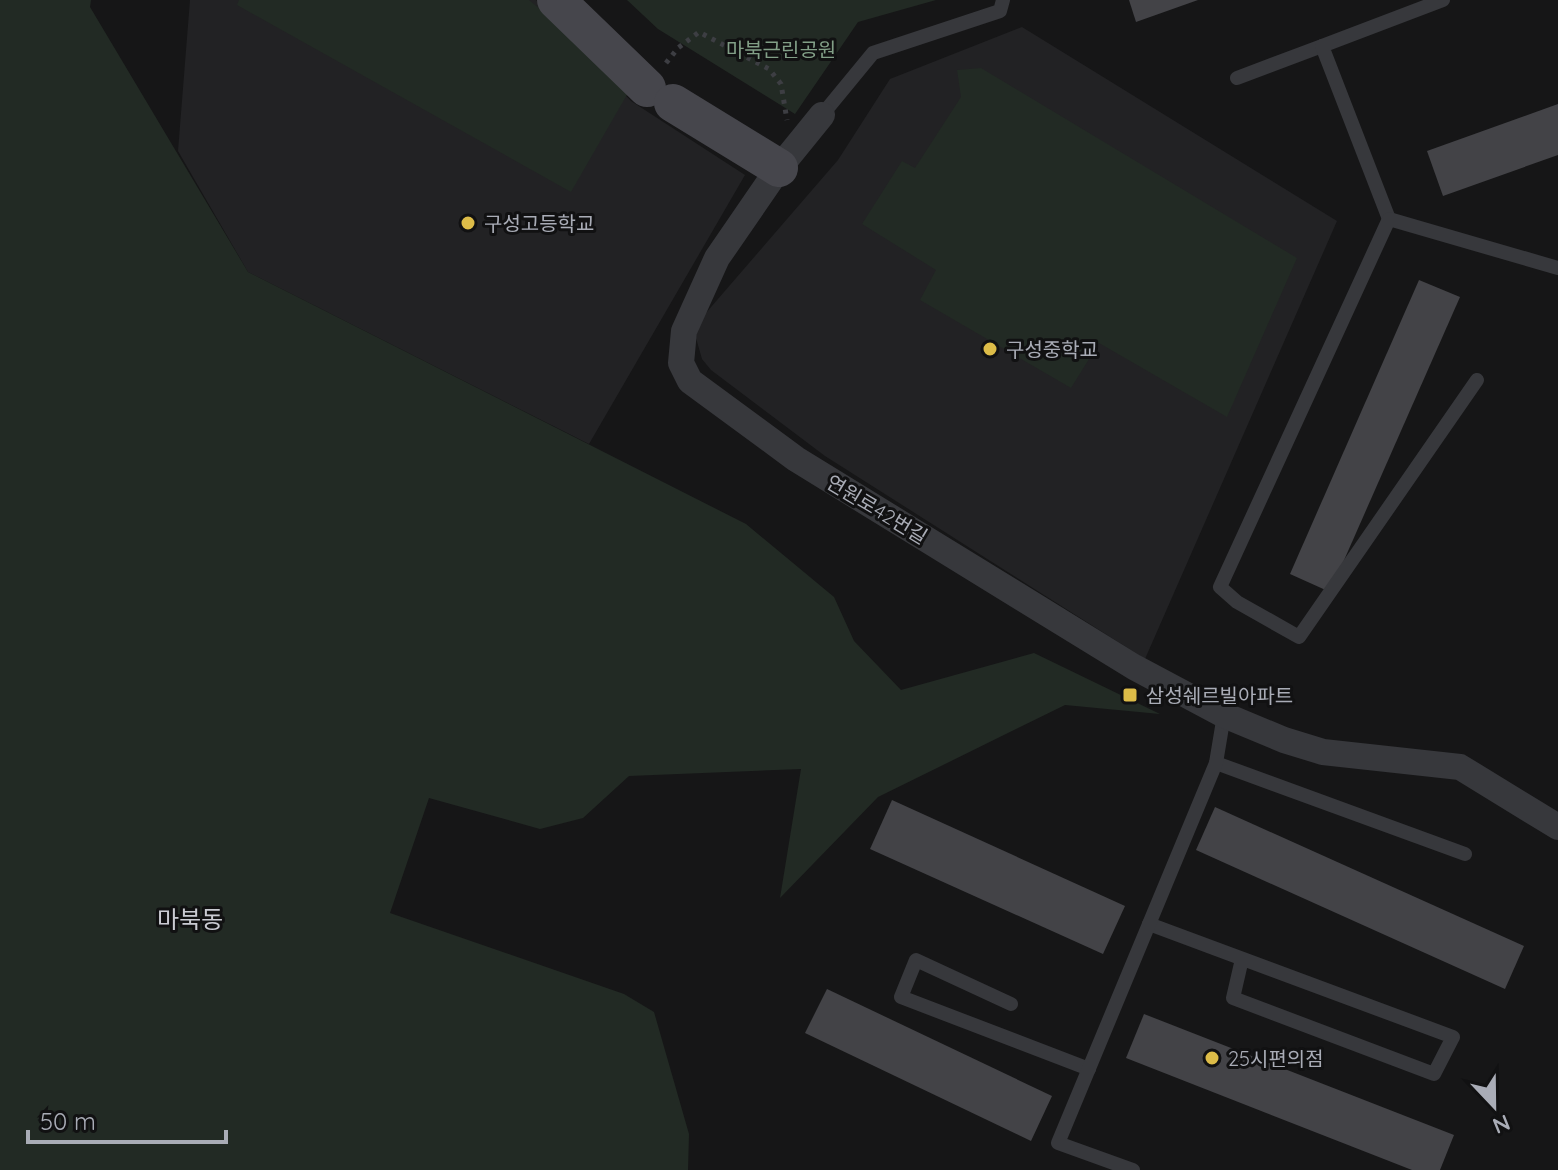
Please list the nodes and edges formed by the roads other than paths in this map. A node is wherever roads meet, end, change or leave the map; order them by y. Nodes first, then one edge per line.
1 (556, 0) edge
2 (1003, 0) edge
3 (1443, 0) edge
4 (1322, 46) junction
5 (1237, 78) dead end
6 (822, 115) joint
7 (779, 168) junction
8 (1389, 219) junction
9 (1558, 268) edge
10 (1477, 380) dead end
11 (1224, 715) junction
12 (1216, 763) junction
13 (1558, 827) edge
14 (1465, 854) dead end
15 (1149, 924) junction
16 (1242, 959) junction
17 (1011, 1004) dead end
18 (1089, 1069) junction
19 (1133, 1170) edge

1 - 7 street
2 - 6 lane, 연원로42번길
3 - 4 lane
4 - 5 lane
4 - 8 lane
6 - 7 street, 연원로42번길
7 - 11 street, 연원로42번길
8 - 9 lane
8 - 10 lane
11 - 12 lane
11 - 13 street, 연원로42번길
12 - 14 lane
12 - 15 lane
15 - 16 lane
15 - 18 lane
16 - 16 lane
17 - 18 lane
18 - 19 lane

